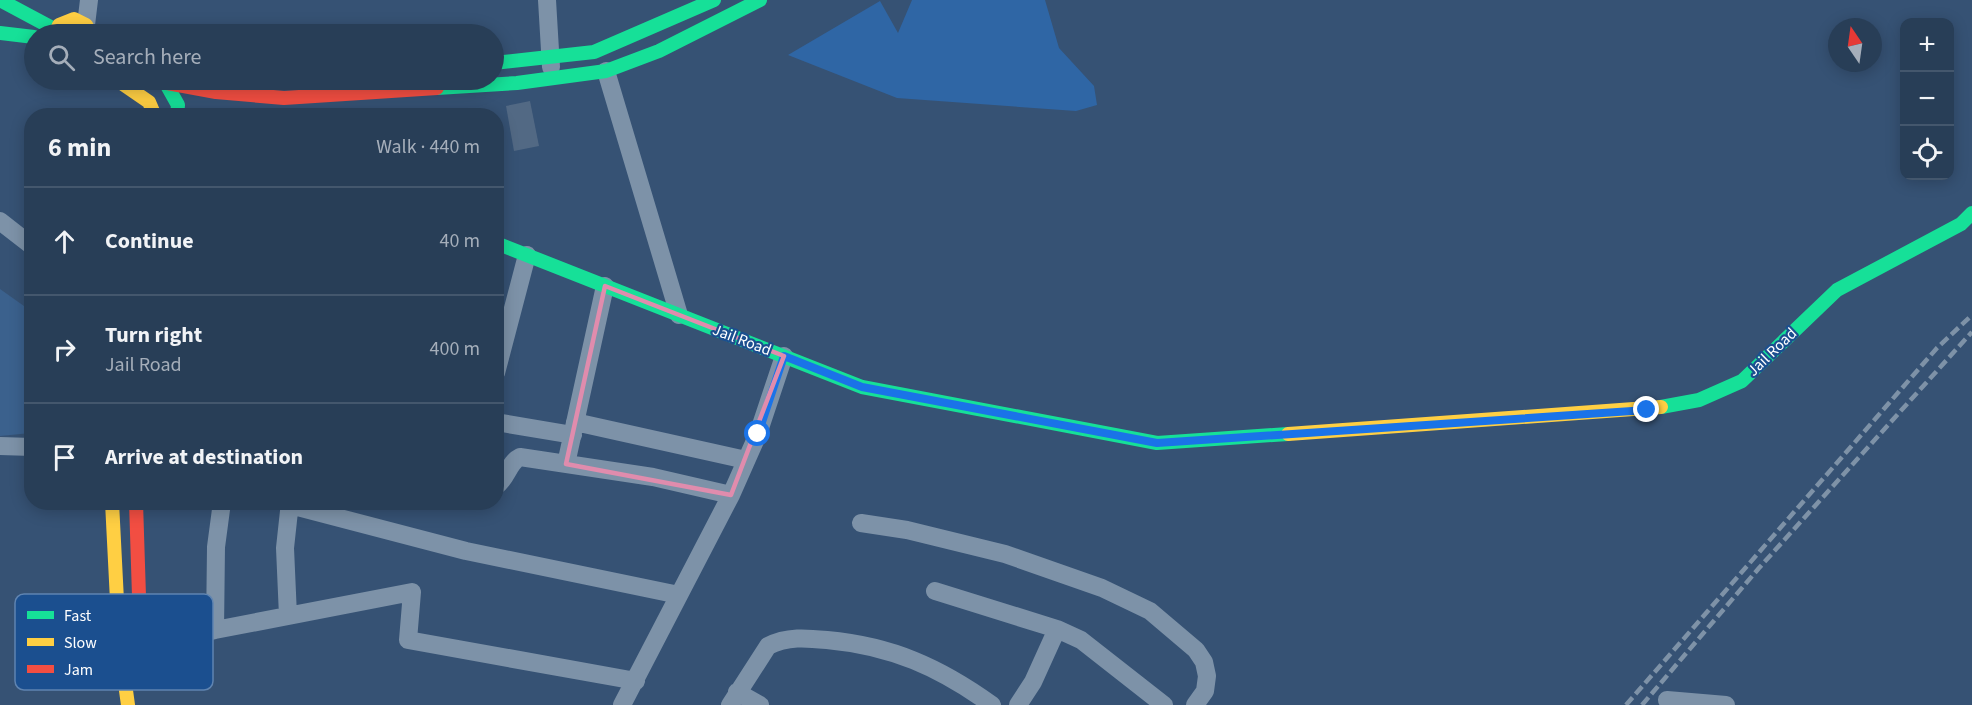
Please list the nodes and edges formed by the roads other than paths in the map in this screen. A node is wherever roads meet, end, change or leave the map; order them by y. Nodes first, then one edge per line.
1 (0, 0) edge
2 (89, 0) edge
3 (547, 0) edge
4 (714, 0) edge
5 (760, 0) edge
6 (59, 7) dead end
7 (41, 24) edge
8 (64, 24) edge
9 (77, 24) edge
10 (82, 24) edge
11 (89, 24) edge
12 (24, 38) edge
13 (1, 41) edge
14 (24, 47) edge
15 (549, 58) junction
16 (504, 62) edge
17 (606, 71) junction
18 (553, 78) junction
19 (504, 84) edge
20 (132, 90) edge
21 (170, 90) edge
22 (206, 90) edge
23 (409, 90) edge
24 (152, 108) edge
25 (180, 108) edge
26 (1972, 213) edge
27 (0, 221) edge
28 (24, 240) edge
29 (504, 246) edge
30 (527, 255) junction
31 (605, 286) junction
32 (679, 315) junction
33 (504, 343) edge
34 (784, 356) junction
35 (504, 423) edge
36 (574, 429) junction
37 (0, 446) edge
38 (24, 447) edge
39 (746, 460) junction
40 (566, 464) junction
41 (504, 478) edge
42 (731, 495) junction
43 (112, 510) edge
44 (136, 510) edge
45 (221, 510) edge
46 (289, 510) edge
47 (312, 510) edge
48 (861, 524) dead end
49 (935, 591) dead end
50 (117, 594) edge
51 (139, 594) edge
52 (679, 595) junction
53 (288, 616) junction
54 (1057, 629) junction
55 (215, 630) joint
56 (636, 681) junction
57 (126, 690) edge
58 (147, 690) edge
59 (147, 693) dead end
60 (734, 698) edge
61 (1667, 700) dead end
62 (128, 705) edge
63 (622, 705) edge
64 (760, 705) edge
65 (992, 705) edge
66 (1018, 705) edge
67 (1164, 705) edge
68 (1195, 705) edge
69 (1725, 705) edge

1 - 7 main road
2 - 11 street
3 - 15 street
4 - 15 main road
5 - 17 main road
6 - 10 main road
8 - 9 main road
12 - 13 main road
13 - 14 main road
15 - 16 main road
15 - 18 street
17 - 18 main road
17 - 32 street
18 - 19 main road
20 - 24 main road
21 - 25 main road
22 - 23 main road
26 - 34 main road, Jail Road
27 - 28 street
29 - 30 main road, Jail Road
30 - 31 main road, Jail Road
30 - 33 street
31 - 32 main road, Jail Road
31 - 36 street
32 - 34 main road, Jail Road
34 - 39 street
35 - 36 street
36 - 39 street
36 - 40 street
37 - 38 street
39 - 42 street
40 - 41 street
40 - 42 street
42 - 52 street
43 - 50 main road
44 - 51 main road
45 - 55 street
46 - 53 street
47 - 52 street
48 - 68 street
49 - 54 street
52 - 56 street
53 - 55 street
53 - 56 street
54 - 66 street
54 - 67 street
56 - 63 street
57 - 62 main road
58 - 59 main road
60 - 64 street
60 - 65 street
61 - 69 street

